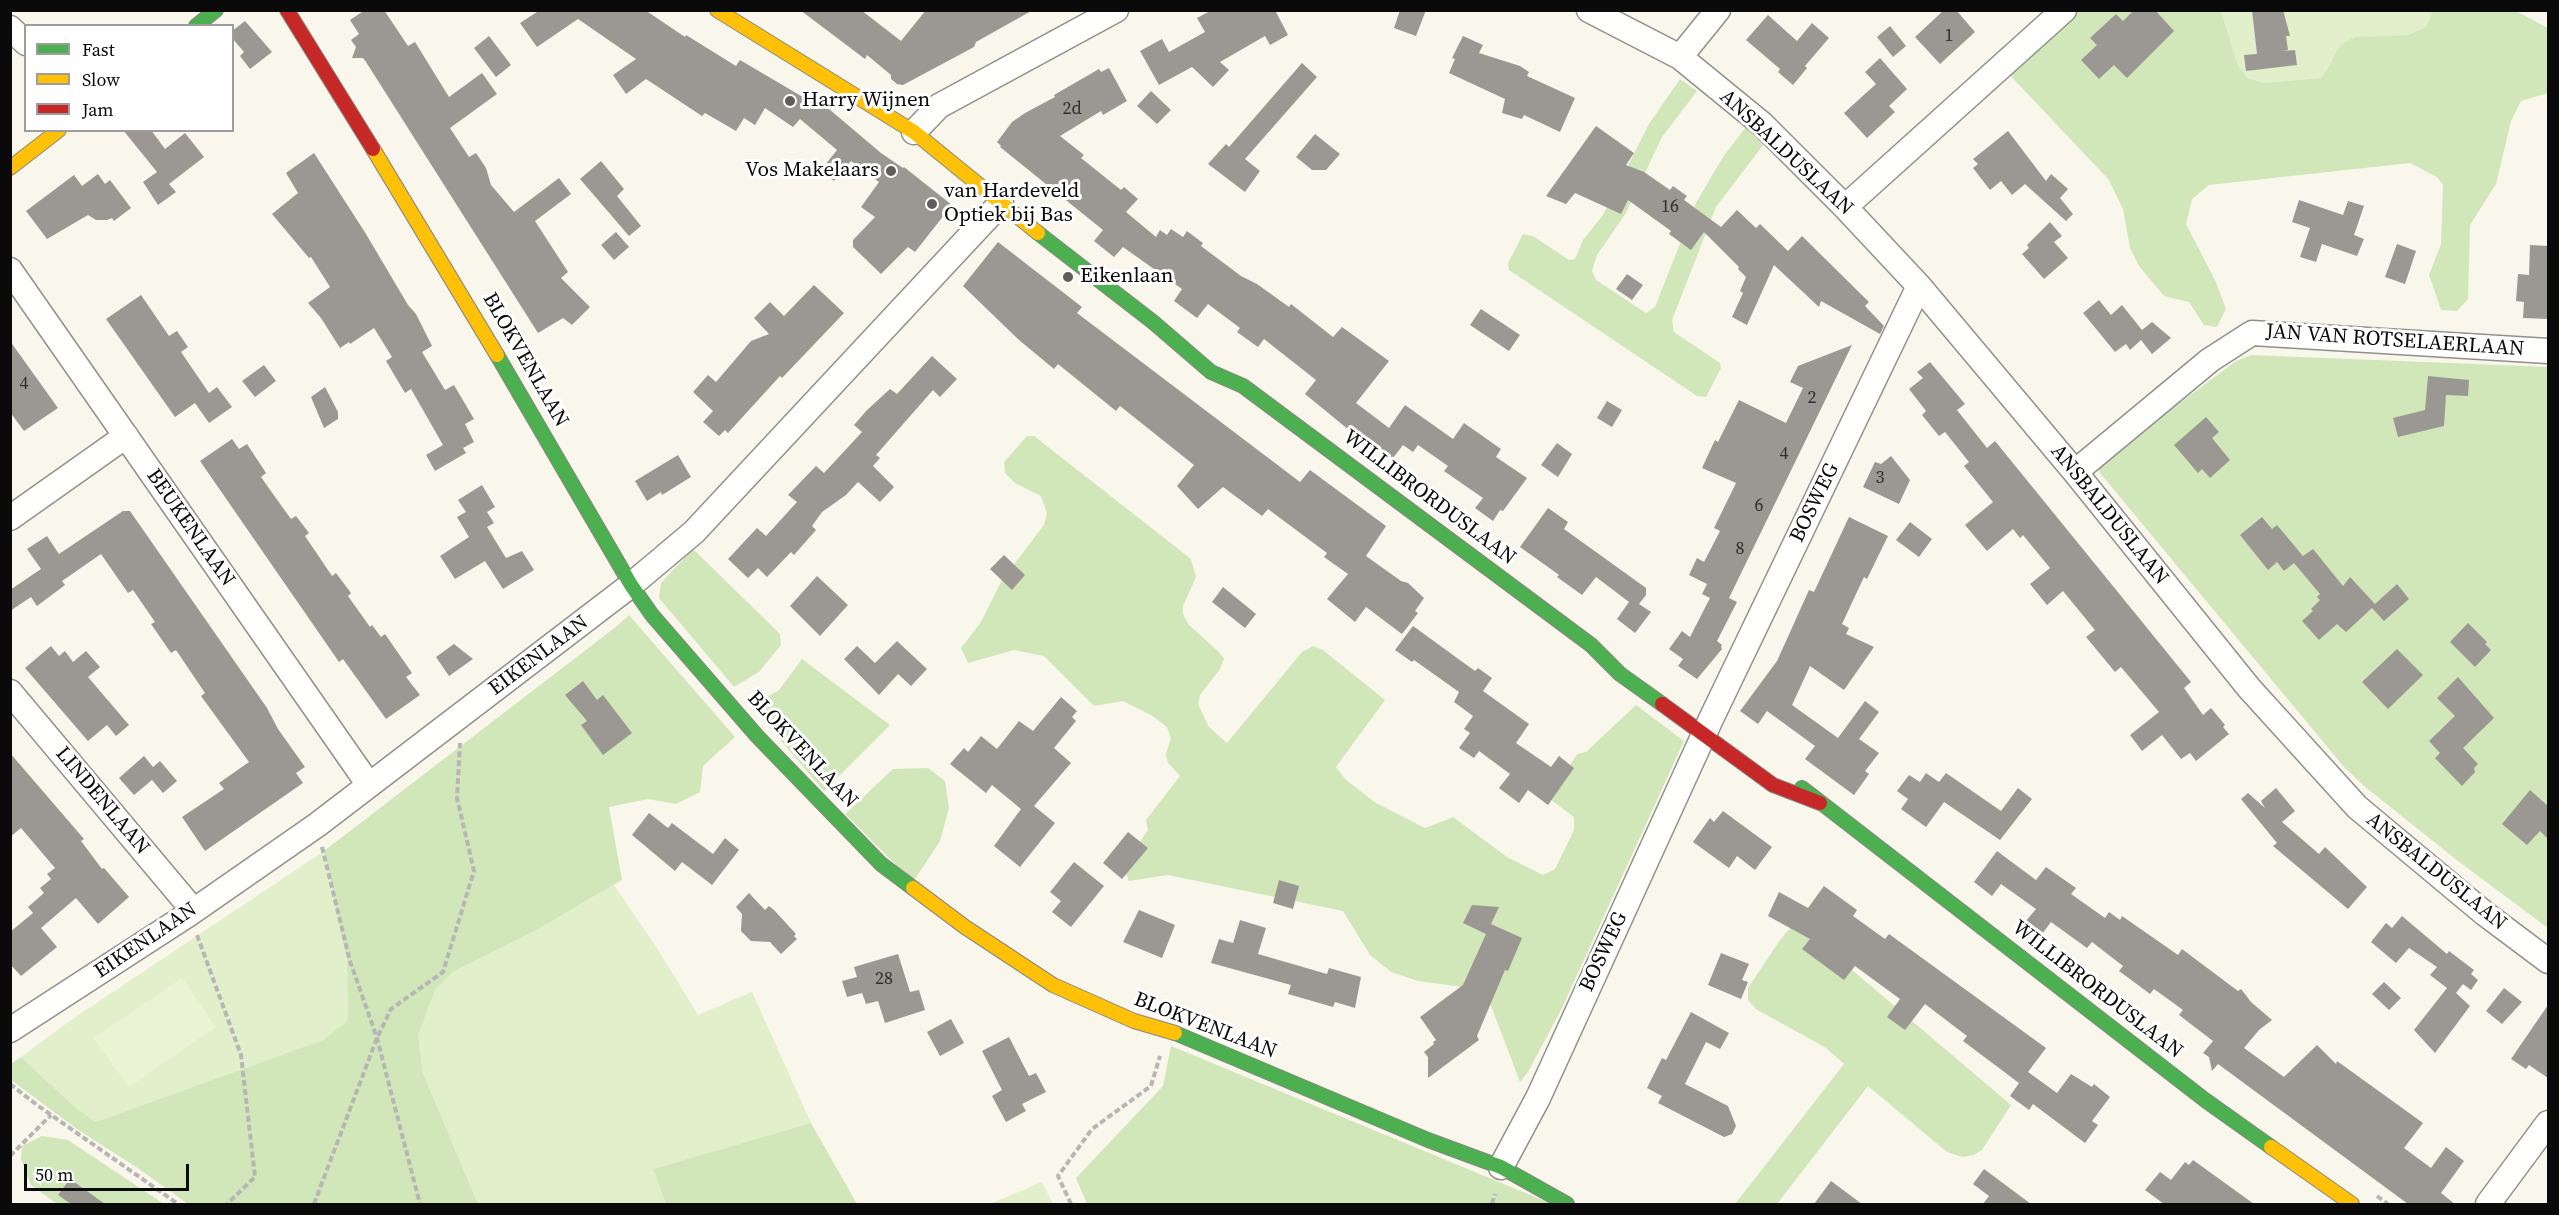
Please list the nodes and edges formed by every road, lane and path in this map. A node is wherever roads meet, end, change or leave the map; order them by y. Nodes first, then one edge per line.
1 (216, 10) edge
2 (287, 10) edge
3 (717, 10) edge
4 (1116, 10) edge
5 (1589, 10) edge
6 (1718, 10) edge
7 (2064, 10) edge
8 (198, 24) edge
9 (10, 28) edge
10 (24, 41) edge
11 (1680, 57) junction
12 (57, 132) edge
13 (914, 132) junction
14 (10, 168) edge
15 (1001, 203) junction
16 (1845, 207) junction
17 (10, 270) edge
18 (1919, 286) junction
19 (1153, 322) junction
20 (1193, 336) dead end
21 (2548, 351) edge
22 (1222, 359) dead end
23 (1243, 386) junction
24 (126, 436) junction
25 (2075, 472) junction
26 (10, 518) edge
27 (631, 585) junction
28 (1591, 645) junction
29 (1631, 664) dead end
30 (10, 692) edge
31 (1709, 723) junction
32 (449, 725) junction
33 (1790, 778) dead end
34 (369, 785) junction
35 (1820, 803) junction
36 (317, 825) junction
37 (191, 912) junction
38 (2548, 961) edge
39 (10, 1030) edge
40 (1169, 1030) junction
41 (377, 1038) junction
42 (10, 1084) edge
43 (51, 1115) junction
44 (2548, 1123) edge
45 (10, 1156) edge
46 (1501, 1167) junction
47 (178, 1204) edge
48 (226, 1204) edge
49 (315, 1204) edge
50 (420, 1204) edge
51 (1071, 1204) edge
52 (1568, 1204) edge
53 (2352, 1204) edge
54 (2488, 1204) edge

1 - 8 main road
2 - 27 main road, BLOKVENLAAN
3 - 13 main road, WILLIBRORDUSLAAN
4 - 13 street
5 - 11 street, ANSBALDUSLAAN
6 - 11 street
7 - 16 street
9 - 10 street
11 - 16 street, ANSBALDUSLAAN
12 - 14 main road
13 - 15 main road, WILLIBRORDUSLAAN
15 - 19 main road, WILLIBRORDUSLAAN
15 - 27 street, EIKENLAAN
16 - 18 street, ANSBALDUSLAAN
17 - 24 street, BEUKENLAAN
18 - 25 street, ANSBALDUSLAAN
18 - 31 street, BOSWEG
19 - 20 main road, WILLIBRORDUSLAAN
19 - 23 main road, WILLIBRORDUSLAAN
21 - 25 street, JAN VAN ROTSELAERLAAN
22 - 23 main road, WILLIBRORDUSLAAN
23 - 28 main road, WILLIBRORDUSLAAN
24 - 26 street
24 - 34 street, BEUKENLAAN
25 - 38 street, ANSBALDUSLAAN
27 - 32 street, EIKENLAAN
27 - 40 main road, BLOKVENLAAN
28 - 29 main road, WILLIBRORDUSLAAN
28 - 31 main road, WILLIBRORDUSLAAN
30 - 37 street, LINDENLAAN
31 - 35 main road, WILLIBRORDUSLAAN
31 - 46 street, BOSWEG
32 - 34 street, EIKENLAAN
32 - 41 path
33 - 35 main road, WILLIBRORDUSLAAN
34 - 36 street, EIKENLAAN
35 - 53 main road, WILLIBRORDUSLAAN
36 - 37 street, EIKENLAAN
36 - 41 path
37 - 39 street, EIKENLAAN
37 - 48 path
40 - 46 main road, BLOKVENLAAN
40 - 51 path
41 - 49 path
41 - 50 path
42 - 43 path
43 - 45 path
43 - 47 path
44 - 54 street
46 - 52 main road, BLOKVENLAAN

